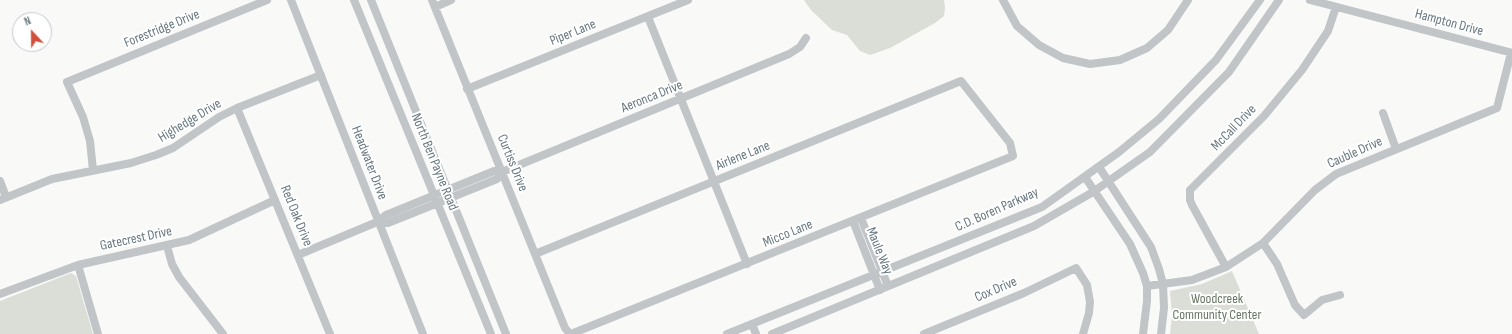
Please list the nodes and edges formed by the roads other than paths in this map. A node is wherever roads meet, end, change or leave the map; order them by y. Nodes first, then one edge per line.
1 (267, 0) edge
2 (291, 0) edge
3 (354, 0) edge
4 (370, 0) edge
5 (451, 0) edge
6 (688, 0) edge
7 (1003, 0) edge
8 (1188, 0) edge
9 (1260, 0) edge
10 (1279, 0) edge
11 (1310, 0) edge
12 (433, 3) edge
13 (1336, 7) junction
14 (648, 17) junction
15 (806, 38) dead end
16 (1512, 53) edge
17 (321, 75) junction
18 (467, 89) junction
19 (681, 99) junction
20 (237, 108) junction
21 (1382, 114) dead end
22 (1396, 149) junction
23 (1013, 156) joint
24 (1099, 167) junction
25 (93, 170) junction
26 (502, 172) junction
27 (1085, 177) junction
28 (0, 181) edge
29 (1108, 181) junction
30 (714, 182) junction
31 (1094, 192) junction
32 (449, 194) junction
33 (3, 199) edge
34 (435, 199) junction
35 (275, 200) junction
36 (857, 220) junction
37 (377, 222) junction
38 (1263, 244) junction
39 (167, 246) junction
40 (535, 254) junction
41 (298, 255) junction
42 (747, 264) junction
43 (78, 265) junction
44 (1226, 267) junction
45 (878, 274) junction
46 (1163, 284) junction
47 (1147, 286) junction
48 (884, 288) junction
49 (0, 294) edge
50 (1340, 295) dead end
51 (752, 324) junction
52 (98, 334) edge
53 (223, 334) edge
54 (330, 334) edge
55 (423, 334) edge
56 (490, 334) edge
57 (506, 334) edge
58 (570, 334) edge
59 (727, 334) edge
60 (756, 334) edge
61 (772, 334) edge
62 (924, 334) edge
63 (1084, 334) edge
64 (1143, 334) edge
65 (1160, 334) edge

1 - 25 street, Forestridge Drive
2 - 17 street, Headwater Drive
3 - 34 street, North Ben Payne Road
4 - 32 street, North Ben Payne Road
5 - 12 street
6 - 14 street, Piper Lane
7 - 8 street
9 - 24 street, C.D. Boren Parkway
10 - 29 street, C.D. Boren Parkway
11 - 13 street, Hampton Drive
12 - 18 street, Curtiss Drive
13 - 16 street, Hampton Drive
13 - 44 street, McCall Drive
14 - 18 street, Piper Lane
14 - 19 street
15 - 19 street, Aeronca Drive
16 - 22 street, Cauble Drive
17 - 20 street, Highedge Drive
17 - 37 street, Headwater Drive
18 - 26 street, Curtiss Drive
19 - 26 street, Aeronca Drive
19 - 30 street
20 - 25 street, Highedge Drive
20 - 35 street, Red Oak Drive
21 - 22 street
22 - 38 street, Cauble Drive
23 - 30 street, Airlene Lane
23 - 36 street, Micco Lane
24 - 27 street, C.D. Boren Parkway
24 - 29 street
25 - 33 street, Highedge Drive
26 - 32 street, Aeronca Drive
26 - 40 street, Curtiss Drive
27 - 31 street
27 - 45 street, C.D. Boren Parkway
28 - 33 street
29 - 31 street, C.D. Boren Parkway
29 - 46 street
30 - 40 street, Airlene Lane
30 - 42 street
31 - 47 street
31 - 48 street, C.D. Boren Parkway
32 - 34 street, Aeronca Drive
32 - 57 street, North Ben Payne Road
34 - 37 street, Aeronca Drive
34 - 56 street, North Ben Payne Road
35 - 39 street, Gatecrest Drive
35 - 41 street, Red Oak Drive
36 - 42 street, Micco Lane
36 - 45 street, Maule Way
37 - 41 street, Aeronca Drive
37 - 55 street, Headwater Drive
38 - 44 street, Cauble Drive
38 - 50 street
39 - 43 street, Gatecrest Drive
39 - 53 street
40 - 58 street, Curtiss Drive
41 - 54 street, Red Oak Drive
42 - 58 street, Micco Lane
43 - 49 street, Gatecrest Drive
43 - 52 street
44 - 46 street, Cauble Drive
45 - 48 street, Maule Way
45 - 51 street, C.D. Boren Parkway
46 - 47 street, Cauble Drive
46 - 65 street
47 - 64 street
48 - 61 street, C.D. Boren Parkway
51 - 59 street, C.D. Boren Parkway
51 - 60 street
62 - 63 street, Cox Drive

